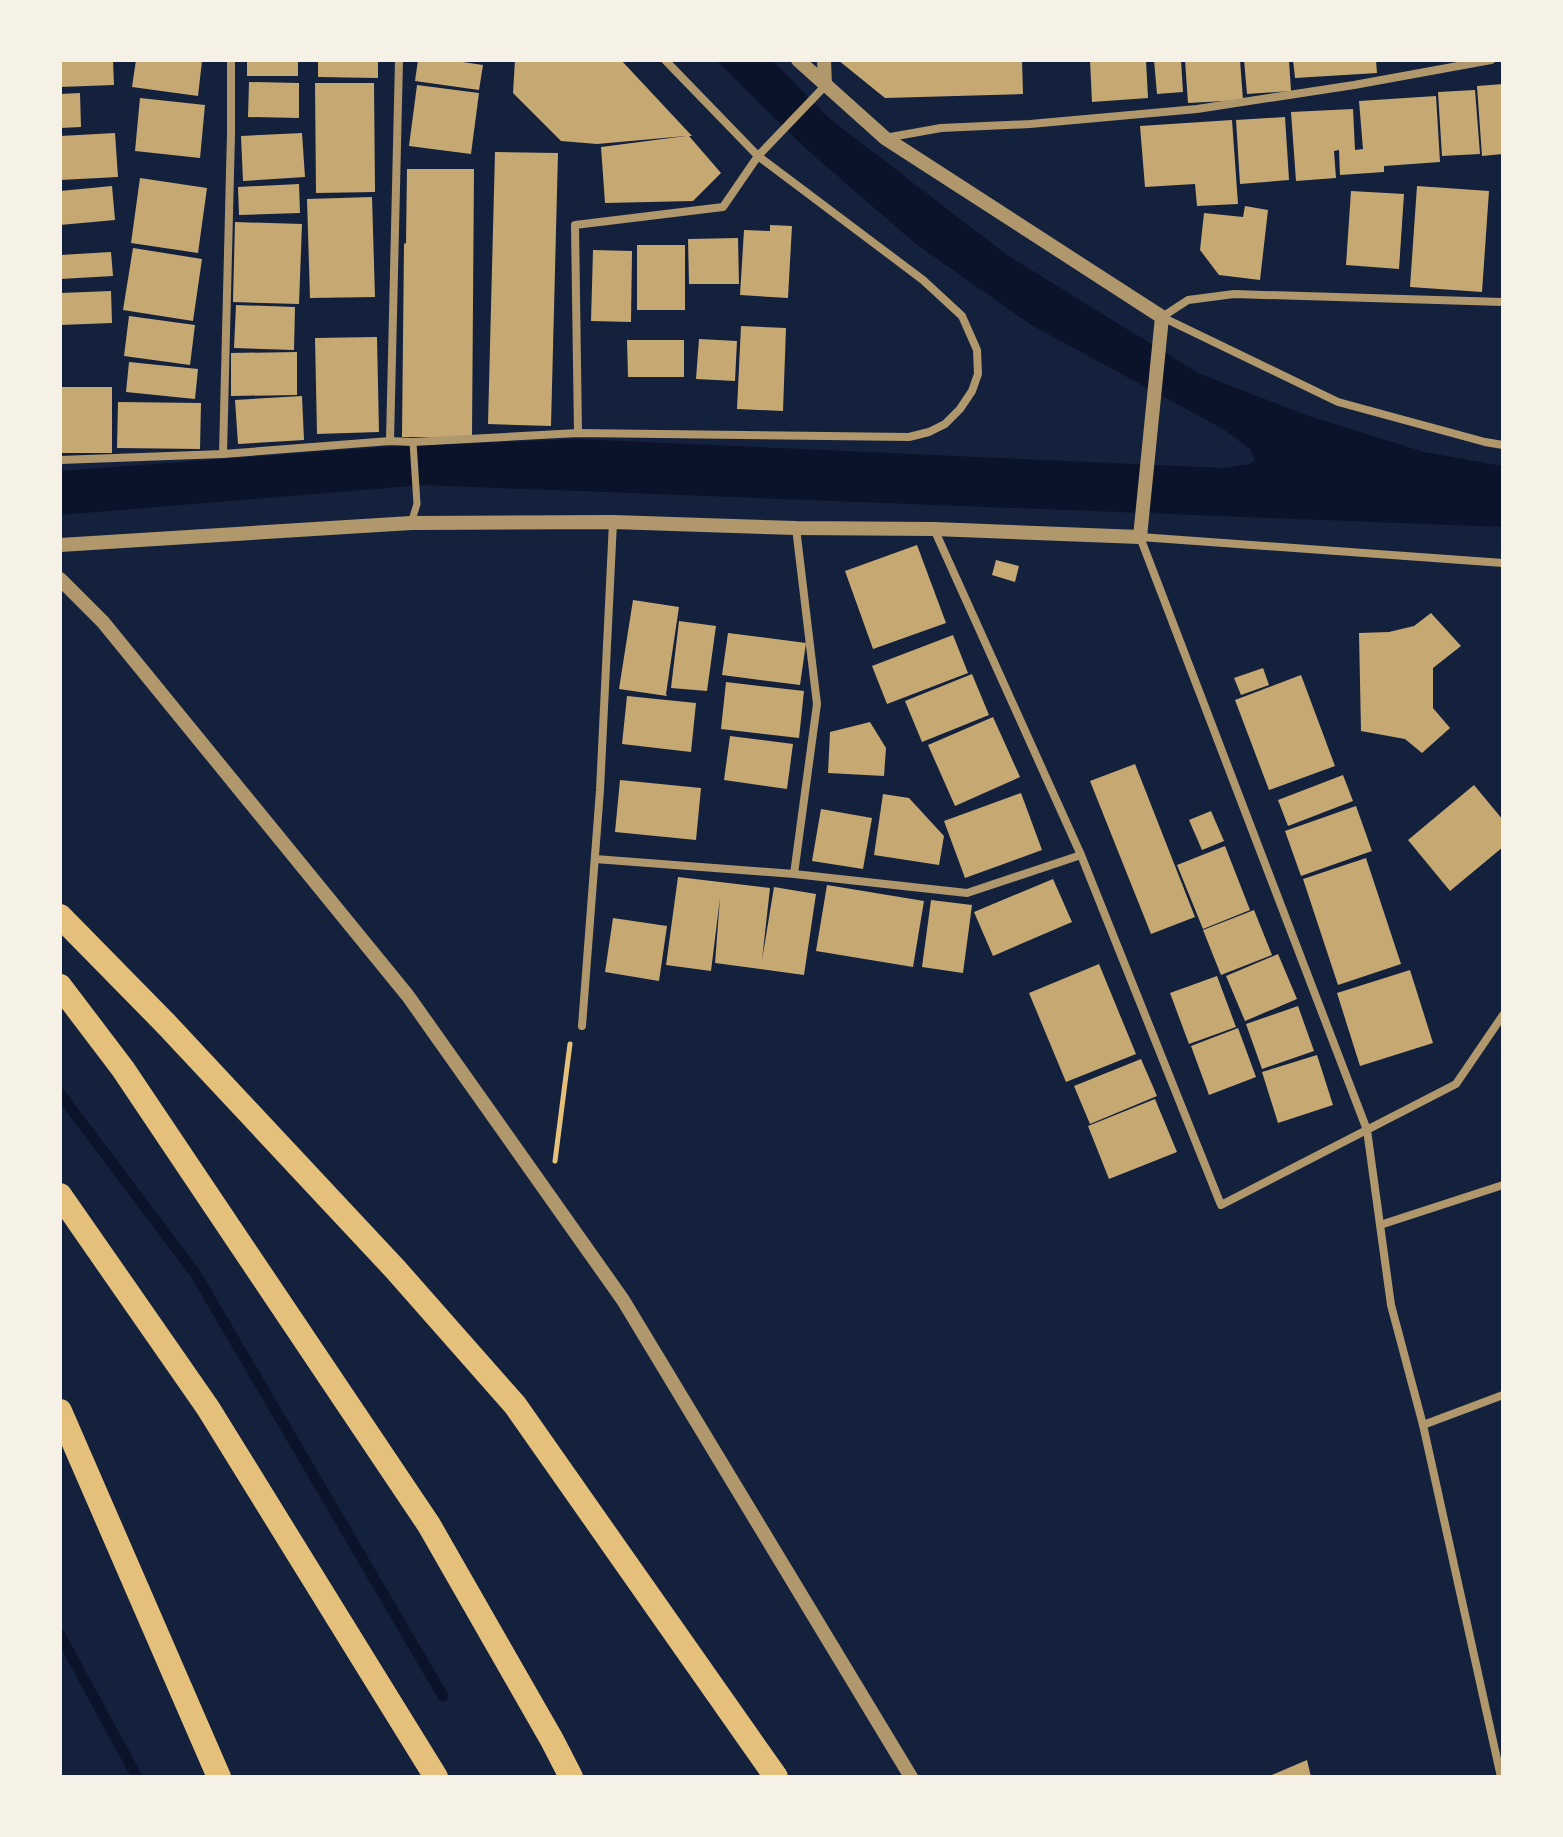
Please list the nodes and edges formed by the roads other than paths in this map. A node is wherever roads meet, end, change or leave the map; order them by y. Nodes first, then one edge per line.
1 (231, 60) edge
2 (399, 60) edge
3 (665, 60) edge
4 (798, 60) edge
5 (824, 60) edge
6 (1491, 60) edge
7 (825, 86) junction
8 (885, 138) junction
9 (758, 156) junction
10 (1503, 302) edge
11 (1162, 317) junction
12 (578, 433) junction
13 (390, 441) junction
14 (413, 442) junction
15 (1503, 445) edge
16 (223, 454) junction
17 (60, 460) edge
18 (613, 522) junction
19 (411, 523) junction
20 (796, 528) junction
21 (934, 529) junction
22 (1140, 537) junction
23 (60, 545) edge
24 (1503, 563) edge
25 (60, 579) edge
26 (1081, 855) junction
27 (595, 859) junction
28 (794, 874) junction
29 (60, 916) edge
30 (60, 986) edge
31 (1503, 1015) edge
32 (582, 1026) road end
33 (1367, 1130) junction
34 (1503, 1185) edge
35 (60, 1195) edge
36 (1380, 1225) junction
37 (1503, 1395) edge
38 (60, 1411) edge
39 (1423, 1425) junction
40 (433, 1772) edge
41 (219, 1777) edge
42 (571, 1777) edge
43 (776, 1777) edge
44 (911, 1777) edge
45 (1501, 1777) edge

1 - 16 street
2 - 13 street
3 - 9 street
4 - 7 street
5 - 7 street
6 - 8 street
7 - 8 street
7 - 9 street
8 - 11 street
9 - 12 street
9 - 12 street
10 - 11 street
11 - 15 street
11 - 22 street
12 - 14 street
13 - 14 street
13 - 16 street
14 - 19 street
16 - 17 street
18 - 19 street
18 - 20 street
18 - 27 street
19 - 23 street
20 - 21 street
20 - 28 street
21 - 22 street
21 - 26 street
22 - 24 street
22 - 33 street
25 - 44 street
26 - 28 street
26 - 33 street
27 - 28 street
27 - 32 street
29 - 43 highway
30 - 42 highway
31 - 33 street
33 - 36 street
34 - 36 street
35 - 40 highway
36 - 39 street
37 - 39 street
38 - 41 highway
39 - 45 street

